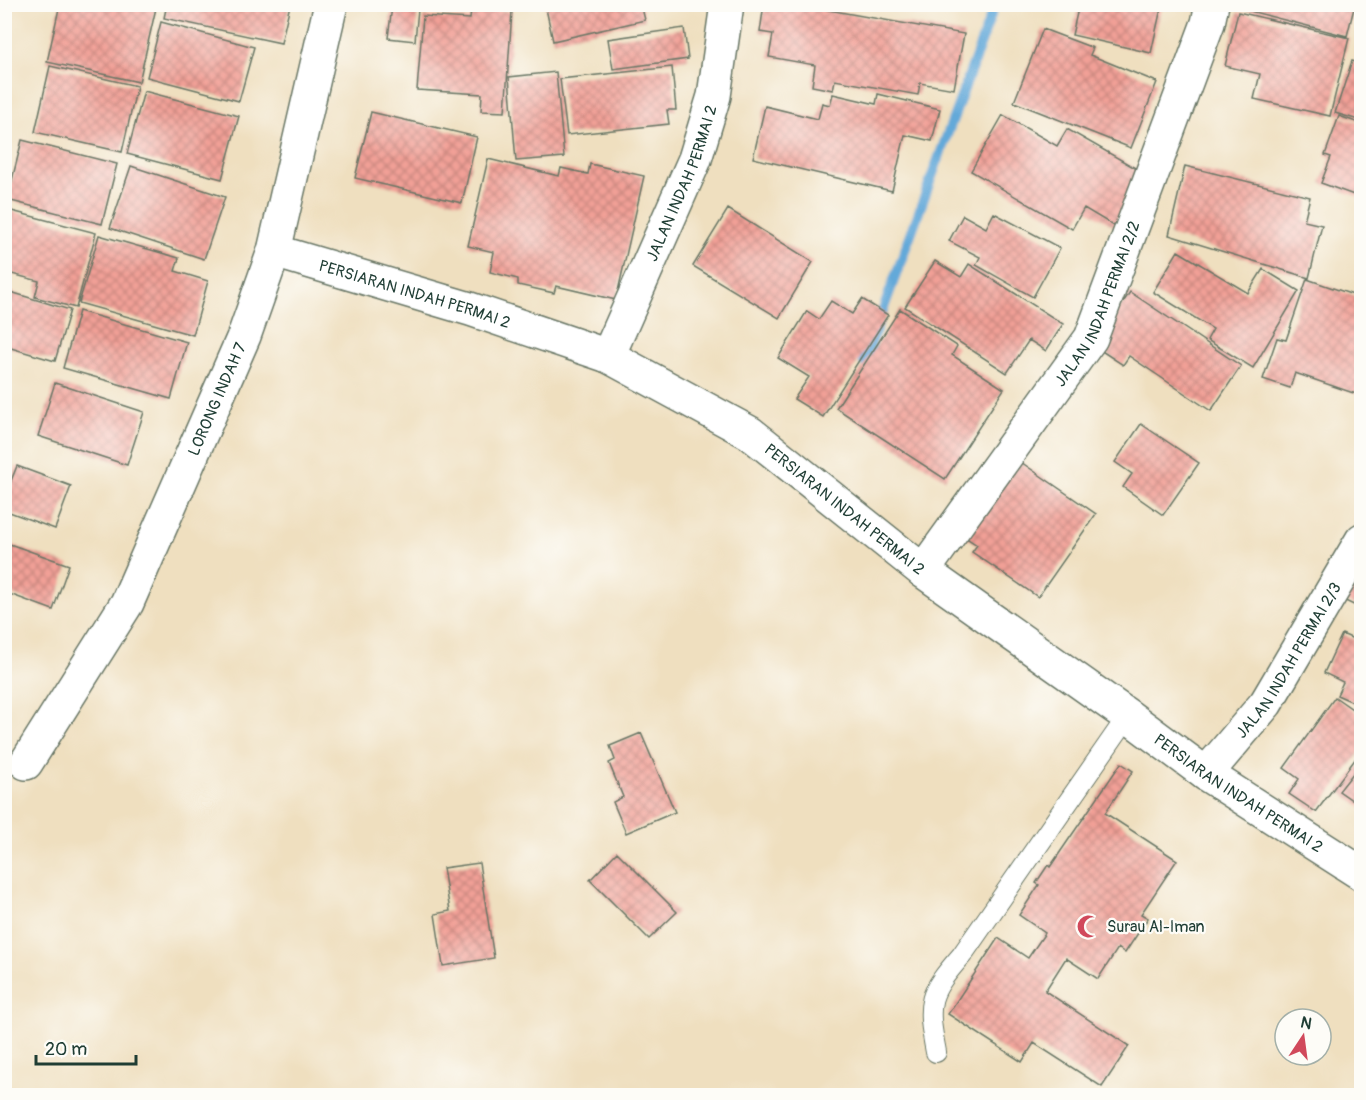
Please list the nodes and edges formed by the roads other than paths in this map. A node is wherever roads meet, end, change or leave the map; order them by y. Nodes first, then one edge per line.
1 (331, 4) edge
2 (727, 4) edge
3 (1212, 4) edge
4 (274, 251) junction
5 (608, 356) junction
6 (1362, 540) edge
7 (922, 571) junction
8 (1128, 716) junction
9 (26, 763) dead end
10 (1206, 774) junction
11 (1362, 874) edge
12 (936, 1052) dead end

1 - 4 street, LORONG INDAH 7
2 - 5 street, JALAN INDAH PERMAI 2
3 - 7 street, JALAN INDAH PERMAI 2/2
4 - 5 street, PERSIARAN INDAH PERMAI 2
4 - 9 street, LORONG INDAH 7
5 - 7 street, PERSIARAN INDAH PERMAI 2
6 - 10 street, JALAN INDAH PERMAI 2/3
7 - 8 street, PERSIARAN INDAH PERMAI 2
8 - 10 street, PERSIARAN INDAH PERMAI 2
8 - 12 lane
10 - 11 street, PERSIARAN INDAH PERMAI 2

